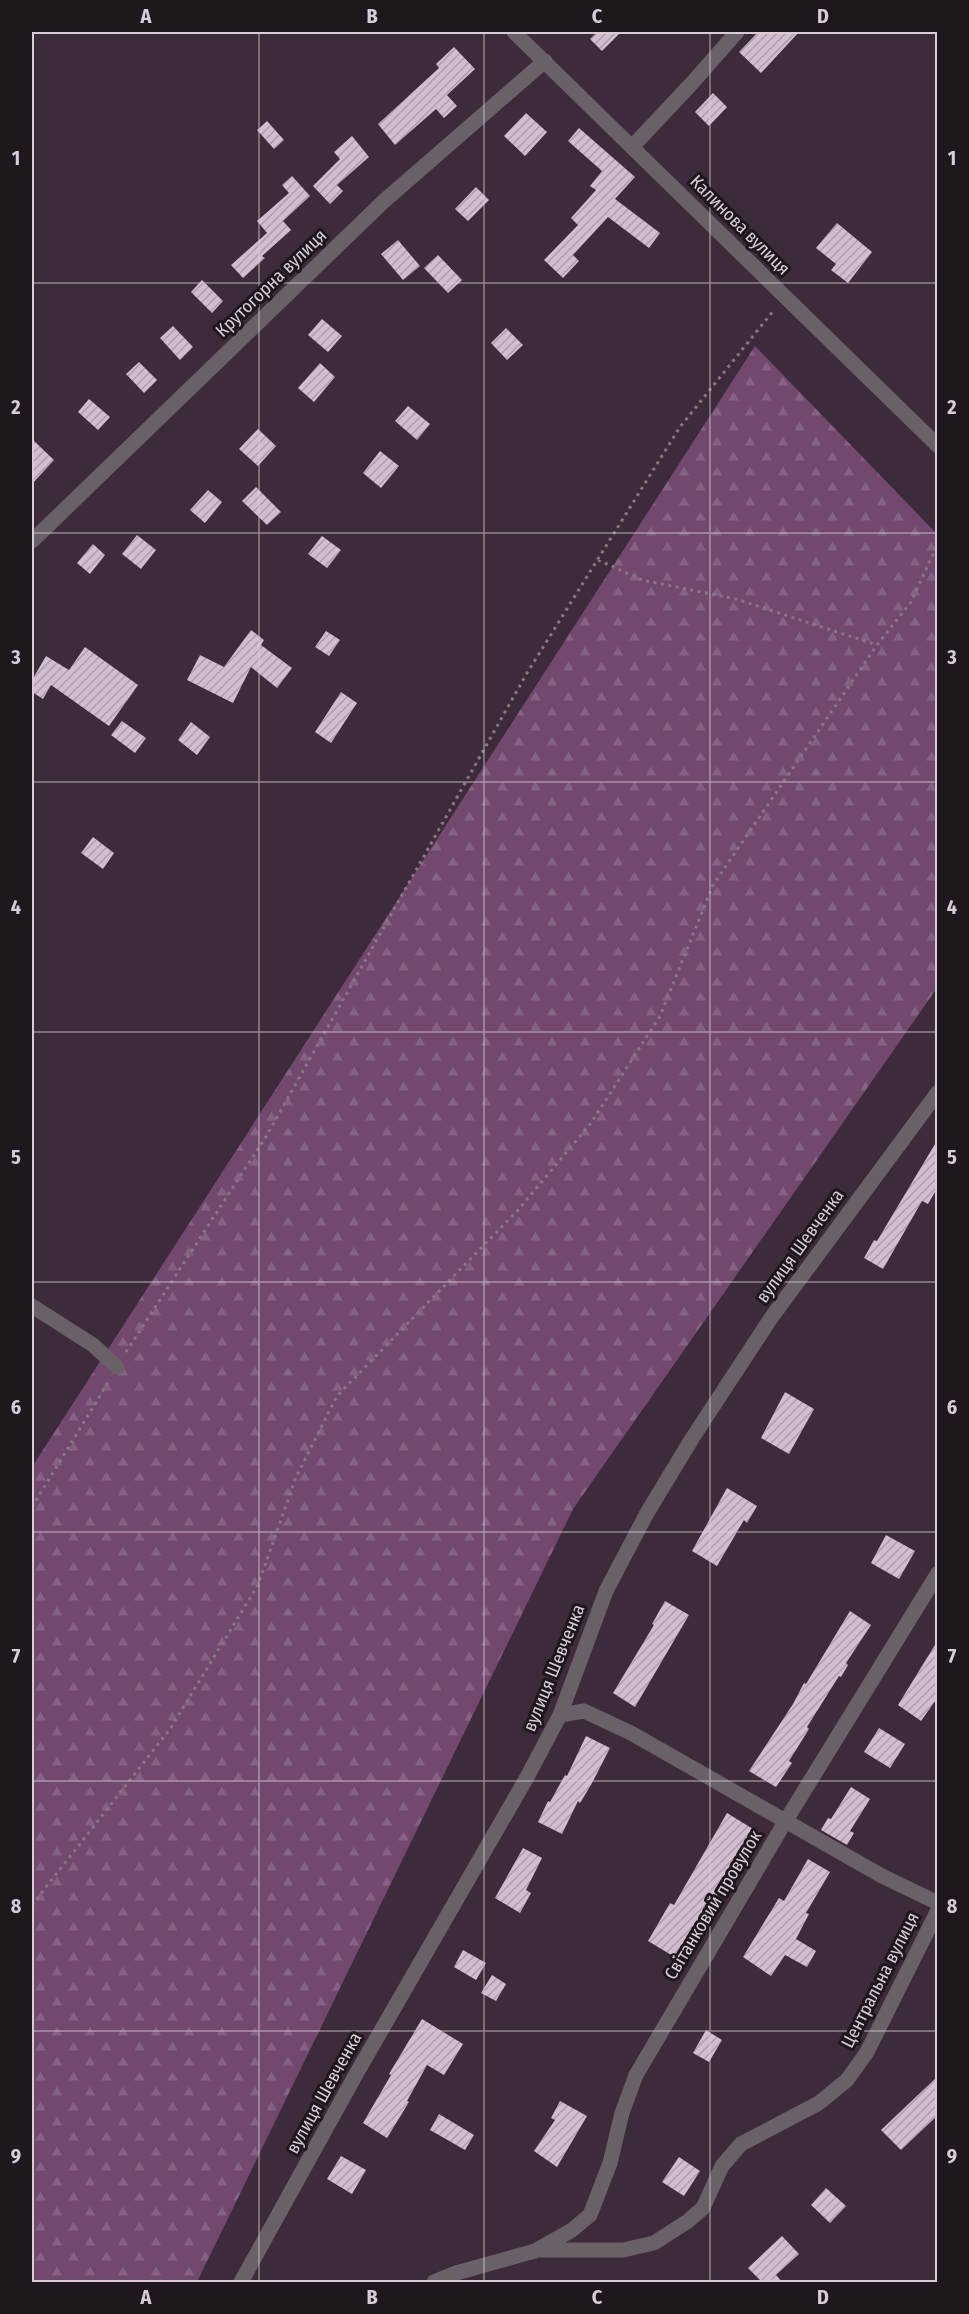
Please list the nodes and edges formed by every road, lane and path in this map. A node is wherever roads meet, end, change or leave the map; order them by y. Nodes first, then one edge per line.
1 (514, 32) edge
2 (737, 32) edge
3 (545, 61) junction
4 (632, 147) junction
5 (785, 297) junction
6 (938, 446) edge
7 (32, 541) edge
8 (938, 543) edge
9 (597, 560) junction
10 (877, 645) junction
11 (937, 1095) edge
12 (32, 1306) edge
13 (117, 1367) junction
14 (32, 1508) edge
15 (935, 1583) edge
16 (560, 1714) junction
17 (785, 1822) junction
18 (938, 1903) edge
19 (32, 1905) edge
20 (938, 1910) edge
21 (535, 2251) junction
22 (241, 2283) edge
23 (434, 2283) edge

1 - 3 street, Калинова вулиця
2 - 4 street
3 - 4 street, Калинова вулиця
3 - 7 street, Крутогорна вулиця
4 - 5 street, Калинова вулиця
5 - 6 street, Калинова вулиця
5 - 9 path
8 - 10 path
9 - 10 path
9 - 13 path
10 - 19 path
11 - 16 street, вулиця Шевченка
12 - 13 street
13 - 14 path
15 - 17 street, Світанковий провулок
16 - 17 street
16 - 22 street, вулиця Шевченка
17 - 18 street
17 - 21 street, Світанковий провулок
20 - 21 street, Центральна вулиця
21 - 23 street

